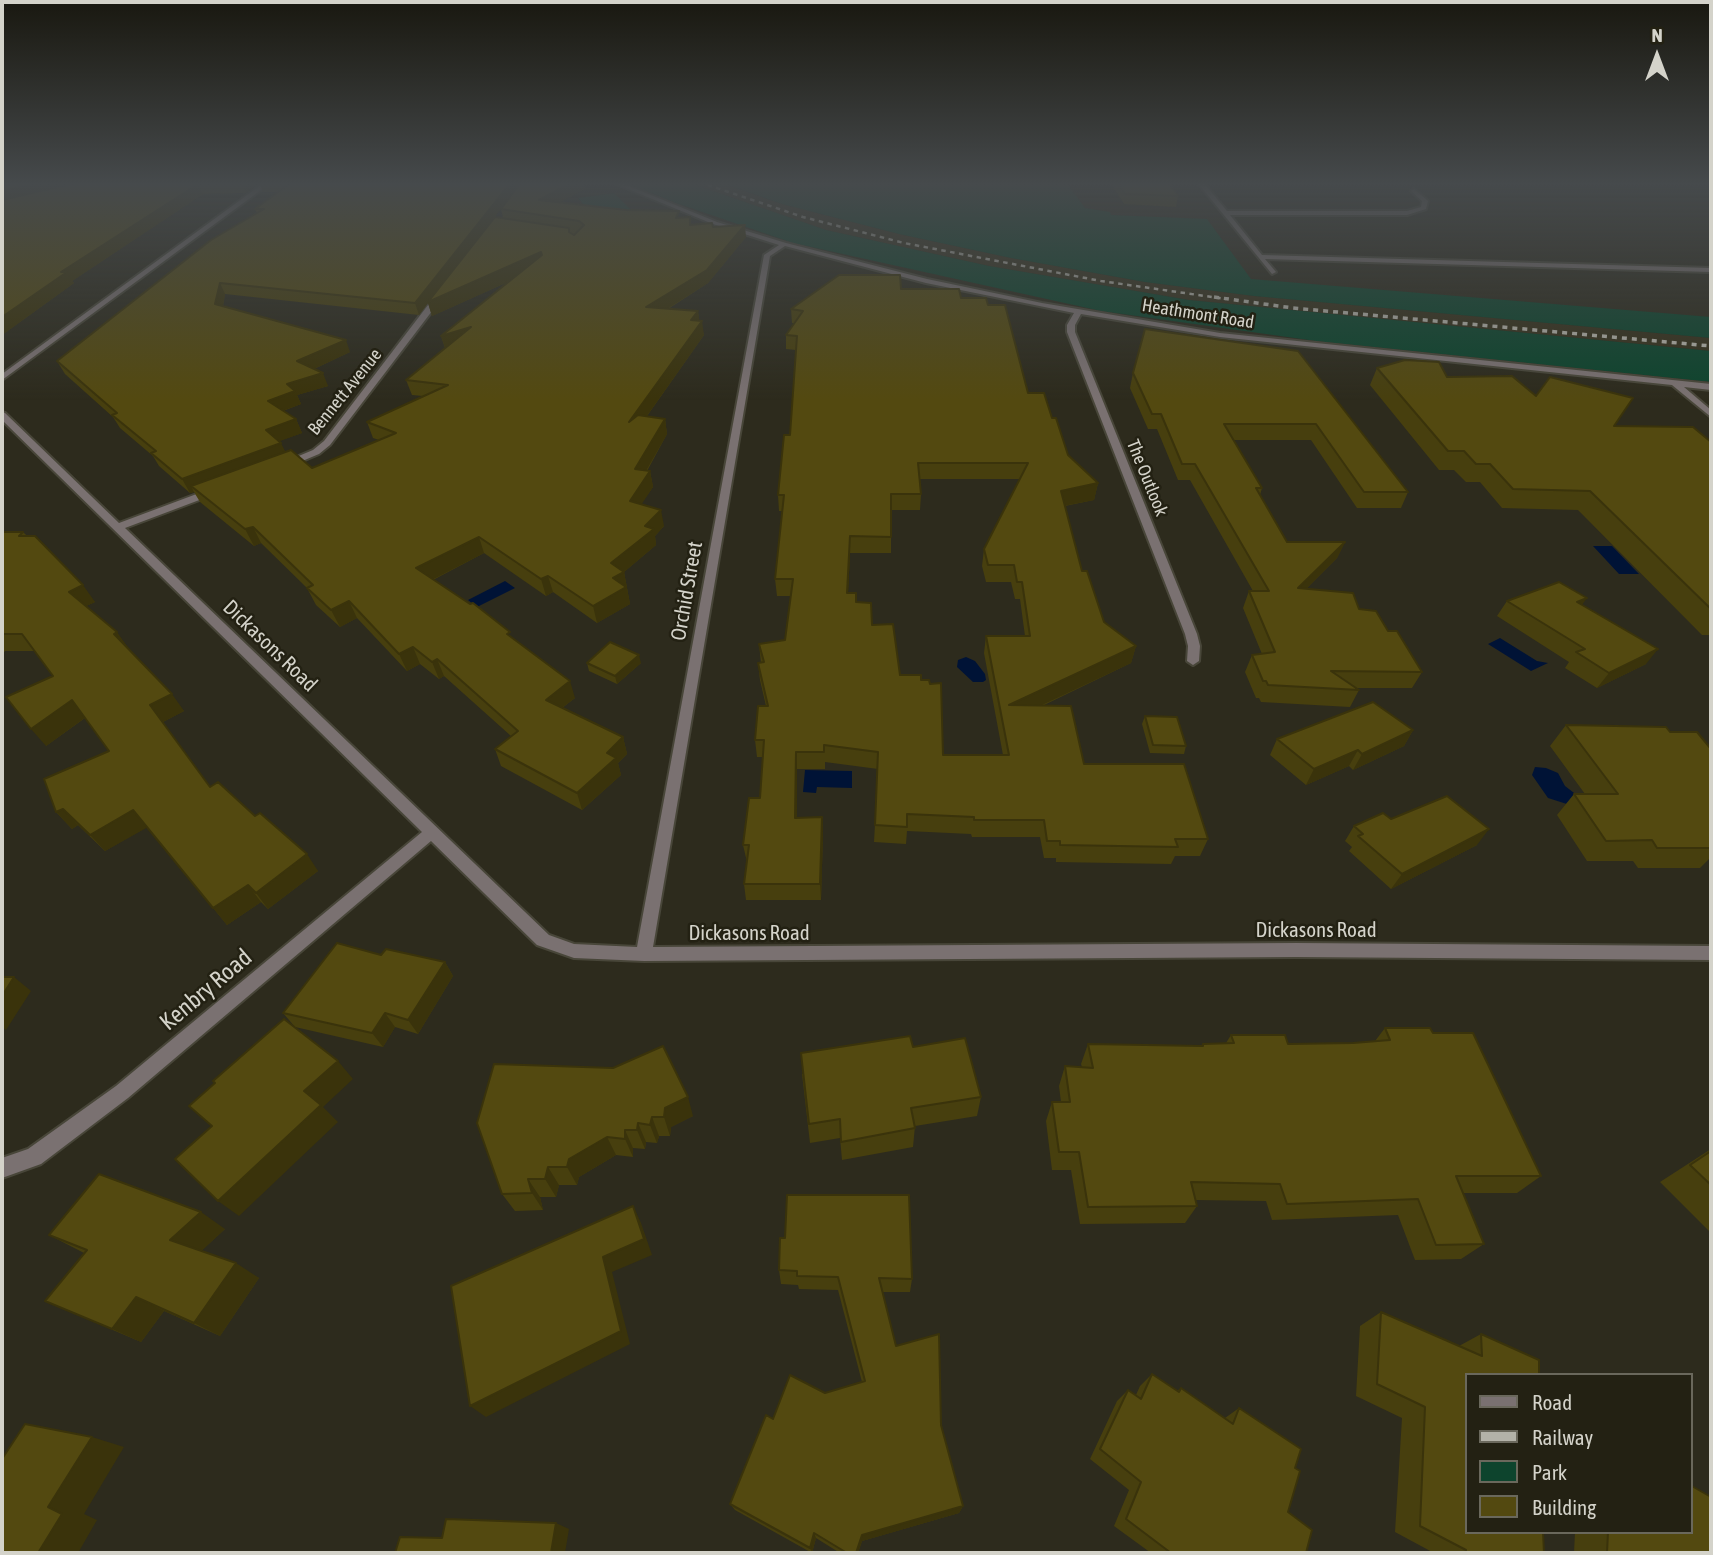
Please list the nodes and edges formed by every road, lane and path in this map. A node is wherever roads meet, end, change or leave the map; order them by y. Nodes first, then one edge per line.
1 (171, 255) edge
2 (768, 255) edge
3 (825, 255) edge
4 (1258, 255) edge
5 (1260, 257) junction
6 (1711, 270) edge
7 (1272, 272) dead end
8 (446, 288) edge
9 (1079, 311) junction
10 (2, 379) edge
11 (1674, 383) junction
12 (1711, 387) edge
13 (1711, 414) edge
14 (2, 415) edge
15 (272, 470) edge
16 (220, 489) edge
17 (118, 527) junction
18 (1193, 661) dead end
19 (431, 833) junction
20 (1711, 953) edge
21 (644, 954) junction
22 (2, 1168) edge

1 - 10 street
2 - 21 street, Orchid Street
3 - 9 street, Heathmont Road
4 - 5 street
5 - 6 street
5 - 7 street
8 - 15 street, Bennett Avenue
9 - 11 street, Heathmont Road
9 - 18 street, The Outlook
11 - 12 street, Heathmont Road
11 - 13 street
14 - 17 street, Dickasons Road
16 - 17 street
17 - 19 street, Dickasons Road
19 - 21 street, Dickasons Road
19 - 22 street, Kenbry Road
20 - 21 street, Dickasons Road

